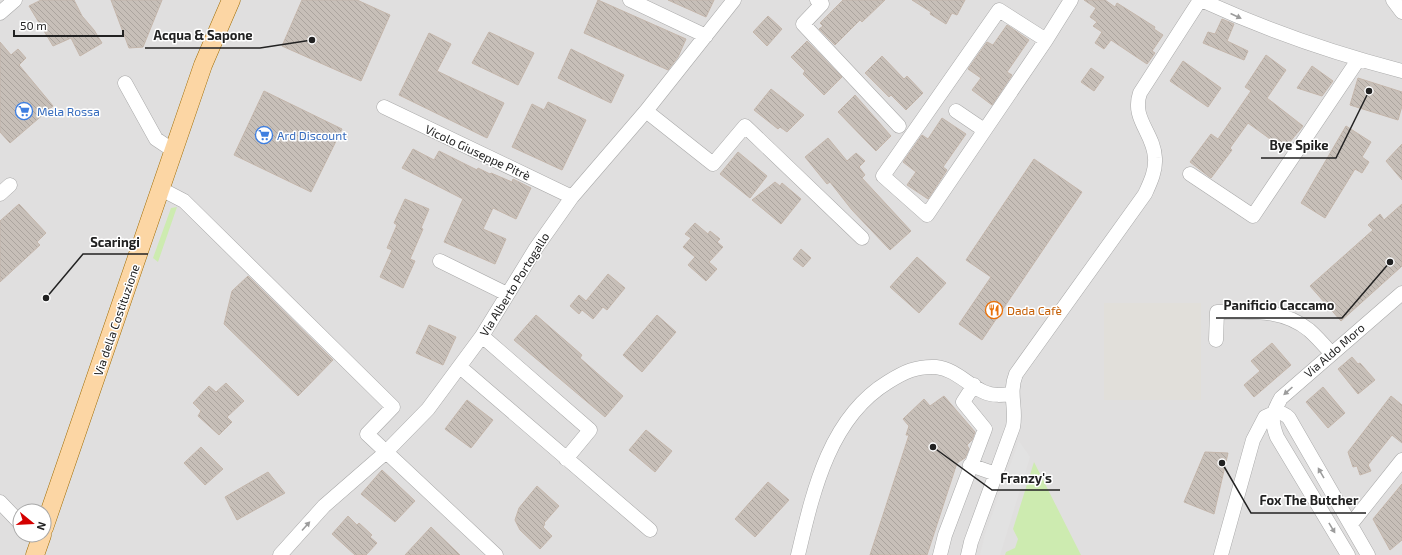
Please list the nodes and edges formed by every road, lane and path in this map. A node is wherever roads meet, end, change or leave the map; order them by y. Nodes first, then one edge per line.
1 (15, 0) edge
2 (231, 0) edge
3 (630, 0) edge
4 (734, 0) edge
5 (817, 0) edge
6 (1200, 0) edge
7 (1392, 0) edge
8 (1070, 2) edge
9 (1402, 12) edge
10 (0, 13) edge
11 (706, 36) junction
12 (1046, 40) junction
13 (1358, 60) junction
14 (1402, 71) edge
15 (125, 83) dead end
16 (384, 108) dead end
17 (646, 111) junction
18 (956, 111) dead end
19 (899, 126) dead end
20 (984, 130) junction
21 (174, 151) junction
22 (1190, 174) dead end
23 (161, 189) junction
24 (572, 197) junction
25 (862, 238) dead end
26 (440, 261) dead end
27 (1402, 293) edge
28 (507, 294) junction
29 (482, 336) junction
30 (1216, 340) dead end
31 (1331, 353) junction
32 (460, 367) junction
33 (974, 385) junction
34 (1011, 394) junction
35 (1272, 413) junction
36 (1275, 430) junction
37 (1253, 440) junction
38 (385, 452) junction
39 (566, 459) junction
40 (1402, 460) edge
41 (970, 465) junction
42 (996, 474) junction
43 (0, 502) edge
44 (52, 503) edge
45 (12, 515) edge
46 (1351, 524) junction
47 (650, 530) dead end
48 (280, 555) edge
49 (496, 555) edge
50 (798, 555) edge
51 (940, 555) edge
52 (968, 555) edge
53 (1221, 555) edge
54 (1348, 555) edge
55 (1368, 555) edge

1 - 10 street
2 - 21 main road, Via della Costituzione
3 - 11 street
4 - 11 street, Via Alberto Portogallo
5 - 19 street
6 -> 13 street
6 - 34 street
7 - 9 street
8 - 12 street
11 - 17 street, Via Alberto Portogallo
12 - 20 street
12 - 20 street
13 - 14 street
13 - 22 street
15 - 21 street
16 - 24 street, Vicolo Giuseppe Pitrè
17 - 24 street, Via Alberto Portogallo
17 - 25 street
18 - 20 street
21 - 23 main road, Via della Costituzione
23 - 38 street
23 - 44 main road, Via della Costituzione
24 - 28 street, Via Alberto Portogallo
26 - 28 street
27 - 31 street, Via Aldo Moro
28 - 29 street, Via Alberto Portogallo
29 - 32 street, Via Alberto Portogallo
29 - 39 street
30 - 31 street
31 -> 35 street, Via Aldo Moro
32 - 38 street, Via Alberto Portogallo
32 - 39 street
33 - 34 street
33 - 41 street
33 - 50 street
34 - 42 street
35 - 36 street
35 - 37 street, Via Aldo Moro
46 -> 35 street
36 - 37 street
36 -> 54 street
37 - 53 street, Via Aldo Moro
48 -> 38 street, Via Alberto Portogallo
38 - 49 street
39 - 47 street
40 - 46 street
41 - 42 street
41 - 51 street
42 - 52 street
43 - 45 street
46 - 55 street

